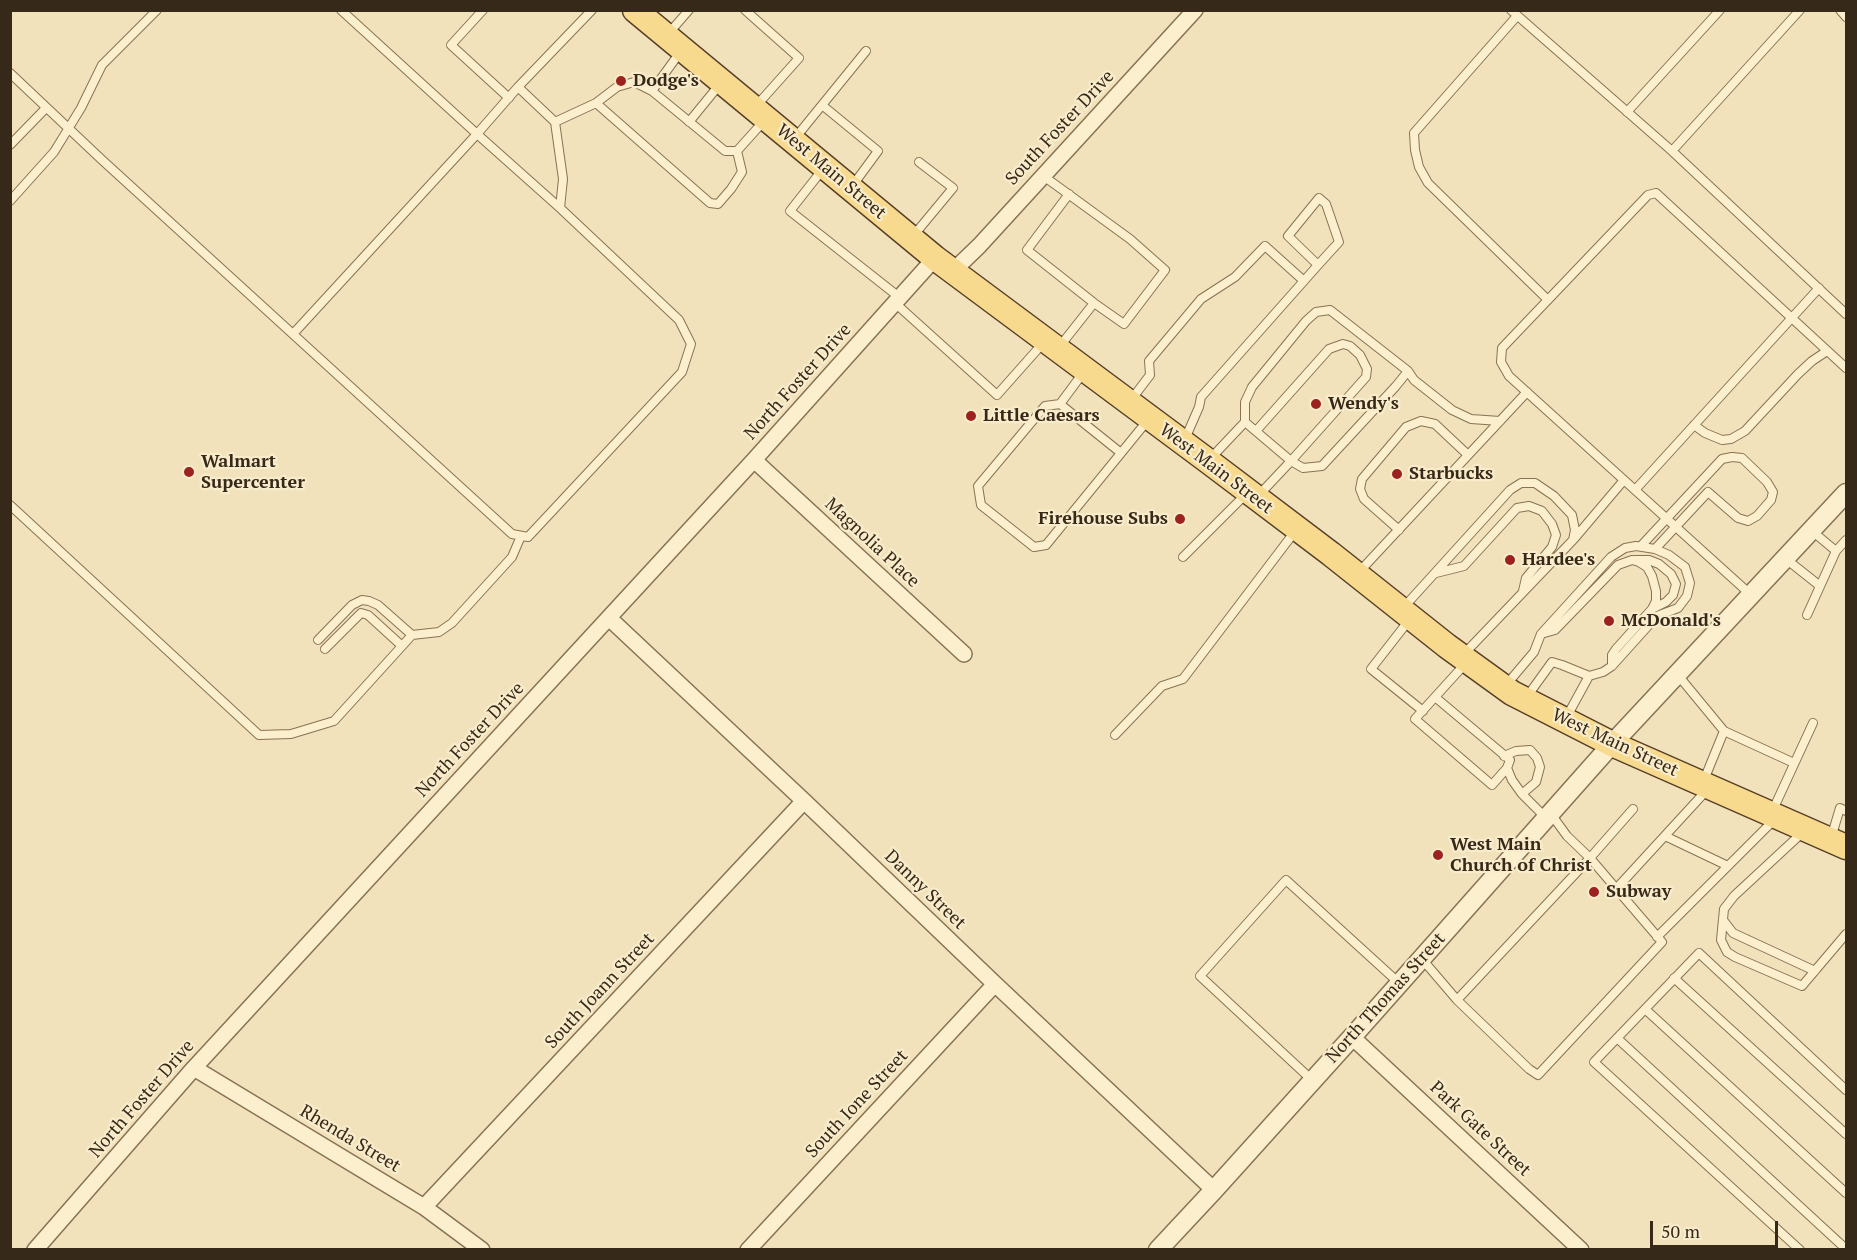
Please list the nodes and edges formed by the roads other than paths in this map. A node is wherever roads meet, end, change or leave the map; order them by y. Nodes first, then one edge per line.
1 (157, 10) edge
2 (341, 10) edge
3 (483, 10) edge
4 (592, 10) edge
5 (635, 10) edge
6 (689, 10) edge
7 (745, 10) edge
8 (1195, 10) edge
9 (1720, 10) edge
10 (1800, 10) edge
11 (1840, 10) edge
12 (1514, 13) edge
13 (1846, 17) edge
14 (674, 43) junction
15 (866, 51) dead end
16 (10, 73) edge
17 (722, 82) junction
18 (518, 87) junction
19 (652, 91) junction
20 (509, 98) junction
21 (596, 103) junction
22 (822, 105) junction
23 (46, 108) junction
24 (1627, 112) junction
25 (760, 113) junction
26 (555, 122) junction
27 (689, 122) junction
28 (68, 129) junction
29 (477, 134) junction
30 (793, 141) junction
31 (10, 145) edge
32 (737, 151) junction
33 (1672, 151) junction
34 (919, 162) dead end
35 (825, 167) junction
36 (1042, 175) junction
37 (850, 188) junction
38 (1070, 194) junction
39 (10, 201) edge
40 (560, 208) junction
41 (911, 238) junction
42 (944, 265) junction
43 (1318, 265) junction
44 (1304, 280) junction
45 (1819, 288) junction
46 (897, 300) junction
47 (1548, 300) junction
48 (1094, 303) junction
49 (1846, 314) edge
50 (1791, 318) junction
51 (293, 334) junction
52 (1051, 345) junction
53 (1827, 351) junction
54 (1846, 369) edge
55 (1085, 370) junction
56 (1408, 370) junction
57 (1527, 392) junction
58 (1128, 403) junction
59 (1060, 404) junction
60 (1149, 419) junction
61 (1500, 421) junction
62 (1245, 422) junction
63 (1694, 425) junction
64 (1256, 431) junction
65 (1183, 443) junction
66 (1121, 453) junction
67 (1468, 455) junction
68 (754, 460) junction
69 (1291, 461) junction
70 (1208, 462) junction
71 (1624, 480) junction
72 (1702, 480) junction
73 (1635, 490) junction
74 (1708, 492) junction
75 (1252, 495) junction
76 (1845, 497) edge
77 (10, 505) edge
78 (1667, 519) junction
79 (1676, 527) junction
80 (1297, 529) junction
81 (1399, 530) junction
82 (1812, 531) junction
83 (521, 536) junction
84 (1573, 540) junction
85 (1846, 540) edge
86 (1641, 546) junction
87 (1655, 549) junction
88 (1836, 551) junction
89 (1183, 557) dead end
90 (1785, 559) junction
91 (1632, 560) junction
92 (1435, 573) junction
93 (1357, 575) junction
94 (1820, 586) junction
95 (1523, 593) junction
96 (1751, 595) junction
97 (1652, 609) junction
98 (1406, 614) junction
99 (1807, 615) dead end
100 (609, 618) junction
101 (412, 634) junction
102 (1541, 634) junction
103 (318, 640) dead end
104 (402, 646) junction
105 (325, 649) dead end
106 (964, 654) dead end
107 (1465, 658) junction
108 (1612, 666) junction
109 (1677, 674) junction
110 (1589, 676) junction
111 (1504, 687) junction
112 (1435, 697) junction
113 (1525, 699) junction
114 (1423, 711) junction
115 (1565, 720) junction
116 (1813, 723) dead end
117 (1724, 731) junction
118 (1115, 735) dead end
119 (1612, 744) junction
120 (1504, 756) junction
121 (1794, 763) junction
122 (1508, 768) junction
123 (1706, 785) junction
124 (1522, 794) junction
125 (804, 801) junction
126 (1633, 809) dead end
127 (1846, 811) edge
128 (1774, 815) junction
129 (1548, 816) junction
130 (1806, 829) junction
131 (1665, 836) junction
132 (1838, 843) edge
133 (1590, 858) junction
134 (1728, 866) junction
135 (1616, 889) junction
136 (1723, 921) junction
137 (1846, 934) edge
138 (1657, 937) junction
139 (1421, 958) junction
140 (1815, 971) junction
141 (1674, 978) junction
142 (1399, 983) junction
143 (995, 984) junction
144 (1456, 999) junction
145 (1645, 1009) junction
146 (1352, 1037) junction
147 (1617, 1038) junction
148 (194, 1068) junction
149 (1313, 1081) junction
150 (1846, 1090) edge
151 (1846, 1134) edge
152 (1214, 1190) junction
153 (1846, 1193) edge
154 (424, 1207) junction
155 (1846, 1249) edge
156 (35, 1250) edge
157 (482, 1250) edge
158 (748, 1250) edge
159 (1158, 1250) edge
160 (1581, 1250) edge
161 (1800, 1250) edge

1 - 28 lane
2 - 29 lane
3 - 20 lane
4 - 18 lane
5 - 14 main road, West Main Street
6 - 14 lane
7 - 25 lane
8 - 36 street, South Foster Drive
9 - 24 lane
10 - 33 lane
11 - 13 lane
12 - 24 lane
12 - 47 lane
14 - 17 main road, West Main Street
14 - 19 lane
15 - 22 lane
16 - 23 lane
17 - 25 main road, West Main Street
17 - 27 lane
18 - 20 lane
18 - 26 lane
19 - 21 lane
19 - 27 lane
20 - 29 lane
21 - 26 lane
21 - 32 lane
22 - 30 lane
22 - 37 lane
23 - 28 lane
23 - 31 lane
24 - 33 lane
25 - 30 main road, West Main Street
25 - 32 lane
26 - 40 lane
27 - 32 lane
28 - 39 lane
28 - 51 lane
29 - 40 lane
29 - 51 lane
30 - 35 main road, West Main Street
33 - 45 lane
34 - 41 lane
35 - 37 main road, West Main Street
35 - 46 lane
36 - 38 lane
36 - 42 street, South Foster Drive
37 - 41 main road, West Main Street
38 - 48 lane
38 - 48 lane
40 - 83 lane
41 - 42 main road, West Main Street
42 - 46 street, North Foster Drive
42 - 52 main road, West Main Street
43 - 43 lane
43 - 44 lane
44 - 58 lane
44 - 65 lane
45 - 49 lane
45 - 50 lane
46 - 52 lane
46 - 68 street, North Foster Drive
47 - 50 lane
47 - 57 lane
48 - 52 lane
50 - 53 lane
50 - 63 lane
51 - 83 lane
52 - 55 main road, West Main Street
53 - 54 lane
53 - 63 lane
55 - 58 main road, West Main Street
55 - 59 lane
56 - 61 lane
56 - 62 lane
56 - 69 lane
57 - 61 lane
57 - 71 lane
58 - 60 main road, West Main Street
59 - 66 lane
59 - 66 lane
60 - 65 main road, West Main Street
60 - 66 lane
61 - 67 lane
62 - 64 lane
62 - 70 lane
63 - 73 lane
64 - 69 lane
64 - 69 lane
65 - 70 main road, West Main Street
67 - 81 lane
67 - 81 lane
68 - 100 street, North Foster Drive
68 - 106 street, Magnolia Place
69 - 75 lane
70 - 75 main road, West Main Street
71 - 73 lane
71 - 84 lane
72 - 74 lane
72 - 74 lane
72 - 78 lane
73 - 78 lane
74 - 79 lane
75 - 80 main road, West Main Street
75 - 89 lane
76 - 82 street, North Thomas Street
77 - 104 lane
78 - 79 lane
78 - 86 lane
79 - 87 lane
79 - 96 lane
80 - 93 main road, West Main Street
80 - 118 lane
81 - 93 lane
82 - 88 lane
82 - 90 street, North Thomas Street
83 - 101 lane
84 - 92 lane
84 - 95 lane
85 - 88 lane
86 - 87 lane
86 - 102 lane
87 - 108 lane
88 - 94 lane
90 - 94 lane
90 - 96 street, North Thomas Street
91 - 97 lane
91 - 97 lane
91 - 102 lane
92 - 95 lane
92 - 98 lane
93 - 98 main road, West Main Street
94 - 99 lane
95 - 107 lane
96 - 109 street, North Thomas Street
97 - 108 lane
98 - 107 main road, West Main Street
98 - 114 lane
100 - 125 street, Danny Street
100 - 148 street, North Foster Drive
101 - 103 lane
101 - 104 lane
102 - 111 lane
104 - 105 lane
107 - 111 main road, West Main Street
107 - 112 lane
108 - 110 lane
109 - 117 lane
109 - 119 street, North Thomas Street
110 - 113 lane
110 - 115 lane
111 - 113 main road, West Main Street
112 - 114 lane
112 - 120 lane
113 - 115 main road, West Main Street
114 - 122 lane
115 - 119 main road, West Main Street
116 - 121 lane
117 - 121 lane
117 - 123 lane
119 - 123 main road, West Main Street
119 - 129 street, North Thomas Street
120 - 122 lane
120 - 124 lane
121 - 128 lane
122 - 124 lane
123 - 128 main road, West Main Street
123 - 131 lane
124 - 129 lane
125 - 143 street, Danny Street
125 - 154 street, South Joann Street
126 - 133 lane
127 - 132 lane
128 - 130 main road, West Main Street
128 - 134 lane
129 - 133 lane
129 - 139 street, North Thomas Street
130 - 132 main road, West Main Street
130 - 136 lane
131 - 134 lane
131 - 135 lane
133 - 135 lane
133 - 144 lane
134 - 138 lane
135 - 138 lane
136 - 140 lane
136 - 140 lane
137 - 140 lane
138 - 144 lane
139 - 142 street, North Thomas Street
139 - 144 lane
141 - 145 lane
141 - 150 lane
141 - 151 lane
142 - 146 street, North Thomas Street
142 - 149 lane
143 - 152 street, Danny Street
143 - 158 street, South Ione Street
145 - 147 lane
145 - 153 lane
146 - 149 street, North Thomas Street
146 - 160 street, Park Gate Street
147 - 155 lane
147 - 161 lane
148 - 154 street, Rhenda Street
148 - 156 street, North Foster Drive
149 - 152 street, North Thomas Street
152 - 159 street, North Thomas Street
154 - 157 street, Rhenda Street

